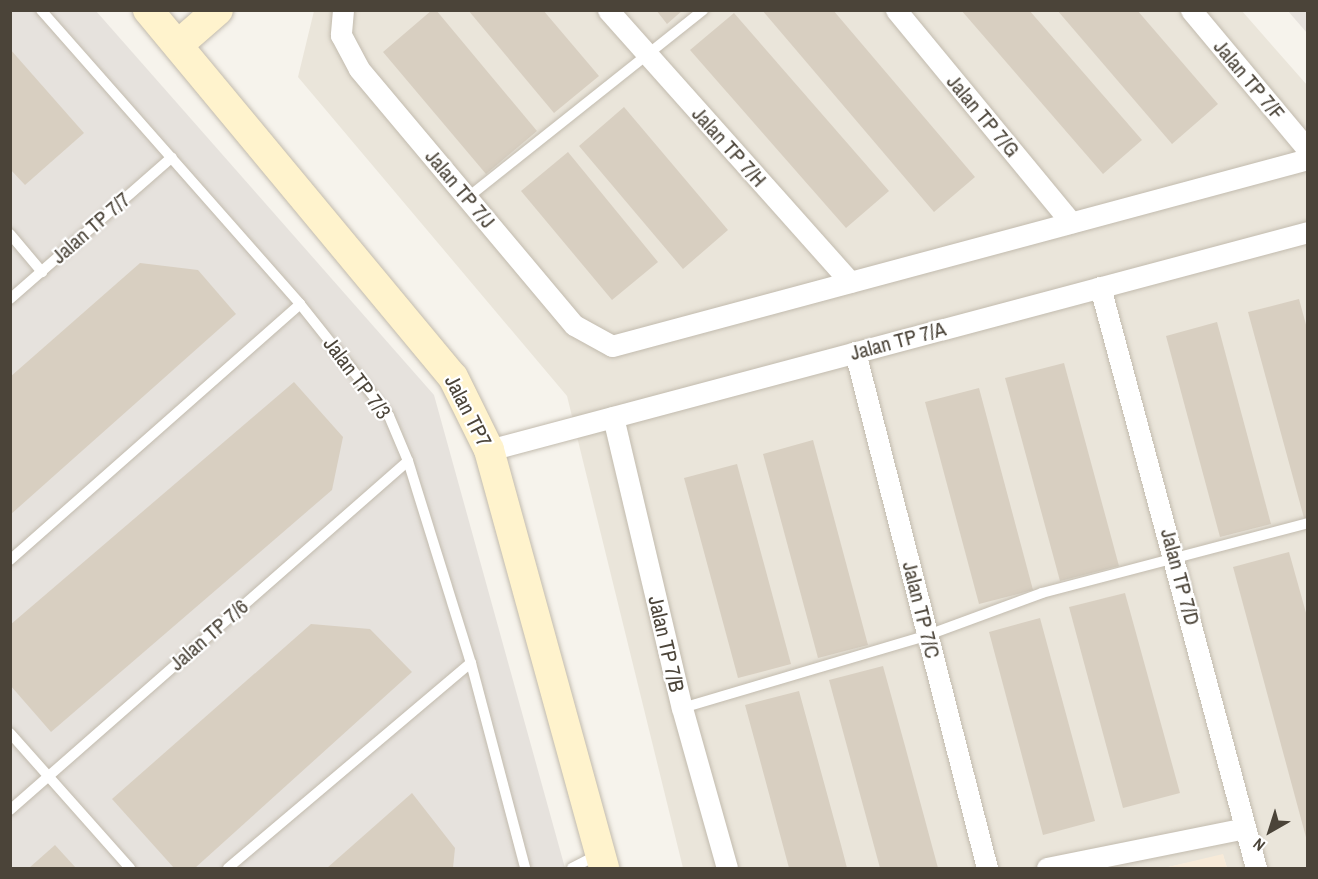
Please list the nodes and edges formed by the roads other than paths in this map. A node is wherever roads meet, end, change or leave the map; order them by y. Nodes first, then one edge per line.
1 (41, 10) edge
2 (148, 10) edge
3 (218, 10) edge
4 (343, 10) edge
5 (608, 10) edge
6 (703, 10) edge
7 (896, 10) edge
8 (1191, 10) edge
9 (178, 45) junction
10 (647, 57) junction
11 (1308, 150) edge
12 (172, 157) junction
13 (1308, 159) edge
14 (467, 198) junction
15 (1071, 222) junction
16 (1308, 232) edge
17 (10, 234) edge
18 (42, 272) junction
19 (850, 282) junction
20 (1100, 287) junction
21 (10, 299) edge
22 (300, 304) junction
23 (855, 352) junction
24 (613, 417) junction
25 (489, 450) junction
26 (408, 461) junction
27 (1308, 522) edge
28 (1175, 558) junction
29 (10, 560) edge
30 (927, 635) junction
31 (471, 663) junction
32 (682, 708) junction
33 (10, 733) edge
34 (49, 776) junction
35 (10, 810) edge
36 (1245, 828) junction
37 (602, 861) edge
38 (130, 868) edge
39 (228, 868) edge
40 (525, 868) edge
41 (572, 868) edge
42 (727, 868) edge
43 (987, 868) edge
44 (1047, 868) edge
45 (1257, 868) edge

1 - 12 lane, Jalan TP 7/3
2 - 9 street, Jalan TP7
3 - 9 street
4 - 14 street, Jalan TP 7/J
5 - 10 street, Jalan TP 7/H
6 - 10 lane
7 - 15 street, Jalan TP 7/G
8 - 11 street, Jalan TP 7/F
9 - 25 street, Jalan TP7
10 - 14 lane
10 - 19 street, Jalan TP 7/H
12 - 18 lane, Jalan TP 7/7
12 - 22 lane, Jalan TP 7/3
13 - 15 street
14 - 19 street, Jalan TP 7/J
15 - 19 street
16 - 20 street, Jalan TP 7/A
17 - 18 lane
18 - 21 lane, Jalan TP 7/7
20 - 23 street, Jalan TP 7/A
20 - 28 street, Jalan TP 7/D
22 - 26 lane, Jalan TP 7/3
22 - 29 lane
23 - 24 street, Jalan TP 7/A
23 - 30 street, Jalan TP 7/C
24 - 25 street, Jalan TP 7/A
24 - 32 street, Jalan TP 7/B
25 - 37 street, Jalan TP7
26 - 31 lane, Jalan TP 7/3
26 - 34 lane, Jalan TP 7/6
27 - 28 lane
28 - 30 lane
28 - 36 street, Jalan TP 7/D
30 - 32 lane
30 - 43 street, Jalan TP 7/C
31 - 39 lane
31 - 40 lane, Jalan TP 7/3
32 - 42 street, Jalan TP 7/B
33 - 34 lane
34 - 35 lane, Jalan TP 7/6
34 - 38 lane
36 - 44 street
36 - 45 street, Jalan TP 7/D
37 - 41 lane

